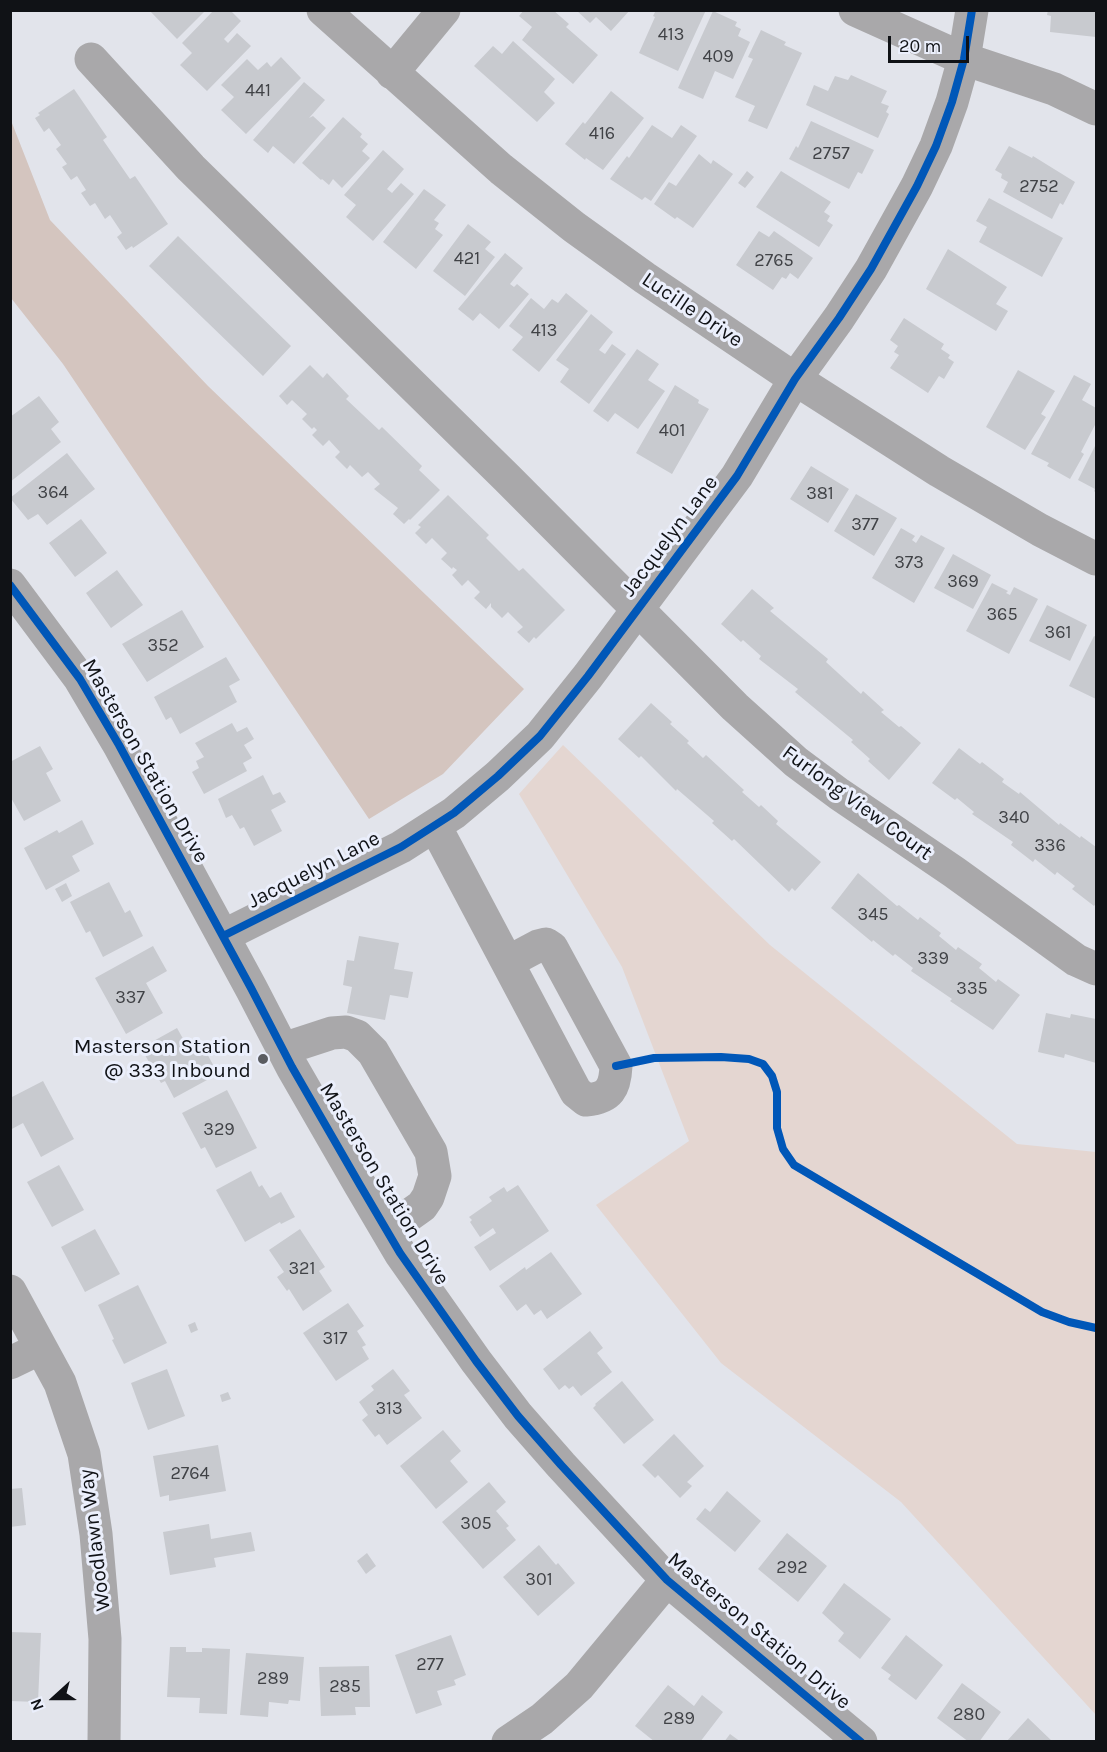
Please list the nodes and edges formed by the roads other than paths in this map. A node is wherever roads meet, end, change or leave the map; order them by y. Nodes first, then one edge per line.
1 (323, 10) edge
2 (444, 10) edge
3 (855, 10) edge
4 (972, 10) edge
5 (91, 59) dead end
6 (964, 59) junction
7 (392, 73) junction
8 (1096, 109) edge
9 (795, 379) junction
10 (1096, 559) edge
11 (10, 585) edge
12 (637, 611) junction
13 (435, 826) junction
14 (223, 936) junction
15 (508, 962) dead end
16 (1096, 969) edge
17 (283, 1049) junction
18 (387, 1231) junction
19 (10, 1291) edge
20 (41, 1348) junction
21 (10, 1363) edge
22 (667, 1581) junction
23 (104, 1742) edge
24 (508, 1742) edge
25 (861, 1742) edge

1 - 7 street, Lucille Drive
2 - 7 street
3 - 6 street
4 - 6 street, Jacquelyn Lane
5 - 12 street, Furlong View Court
6 - 8 street
6 - 9 street, Jacquelyn Lane
7 - 9 street, Lucille Drive
9 - 10 street, Lucille Drive
9 - 12 street, Jacquelyn Lane
11 - 14 street, Masterson Station Drive
12 - 13 street, Jacquelyn Lane
12 - 16 street, Furlong View Court
13 - 14 street, Jacquelyn Lane
13 - 15 street
14 - 17 street, Masterson Station Drive
17 - 18 street, Masterson Station Drive
17 - 18 street
18 - 22 street, Masterson Station Drive
19 - 20 street, Woodlawn Way
20 - 21 street
20 - 23 street, Woodlawn Way
22 - 24 street
22 - 25 street, Masterson Station Drive

